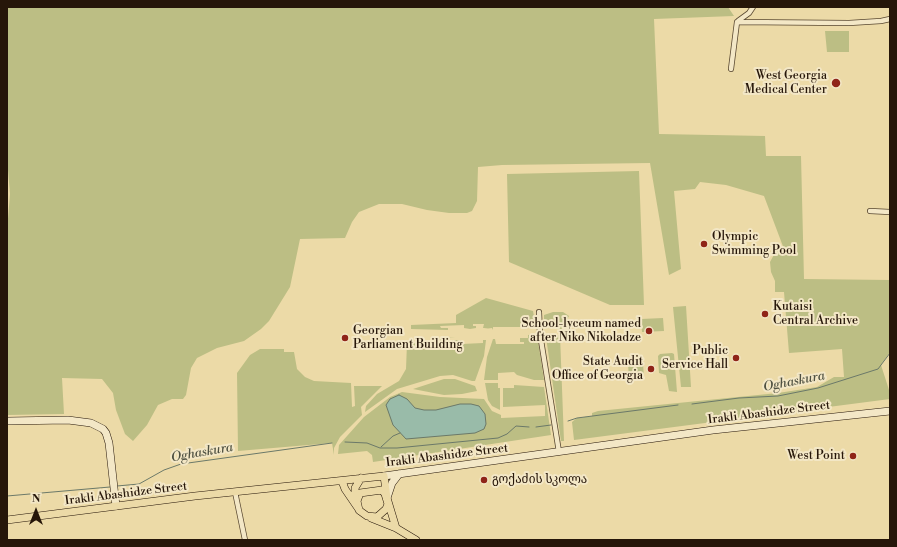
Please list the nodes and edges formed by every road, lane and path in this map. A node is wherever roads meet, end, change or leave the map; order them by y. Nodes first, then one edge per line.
1 (753, 7) edge
2 (890, 19) edge
3 (737, 22) junction
4 (731, 69) dead end
5 (870, 211) dead end
6 (890, 212) edge
7 (539, 312) dead end
8 (890, 410) edge
9 (7, 421) edge
10 (559, 453) junction
11 (399, 474) junction
12 (384, 476) junction
13 (361, 478) junction
14 (342, 481) junction
15 (235, 492) junction
16 (388, 498) junction
17 (116, 506) junction
18 (357, 507) junction
19 (371, 518) junction
20 (7, 520) edge
21 (396, 528) junction
22 (244, 540) edge
23 (416, 540) edge

1 - 3 street
2 - 3 street
3 - 4 street
5 - 6 street
7 - 10 street
8 - 10 main road, Irakli Abashidze Street
9 - 17 main road
10 - 11 main road, Irakli Abashidze Street
11 - 12 main road, Irakli Abashidze Street
11 - 16 main road
12 - 13 main road, Irakli Abashidze Street
12 - 16 main road
13 - 14 main road, Irakli Abashidze Street
13 - 18 main road
14 - 15 main road, Irakli Abashidze Street
14 - 18 main road
15 - 17 main road, Irakli Abashidze Street
15 - 22 street
16 - 18 main road
16 - 19 main road
16 - 21 main road
17 - 20 main road, Irakli Abashidze Street
18 - 19 main road
19 - 21 main road
21 - 23 main road

